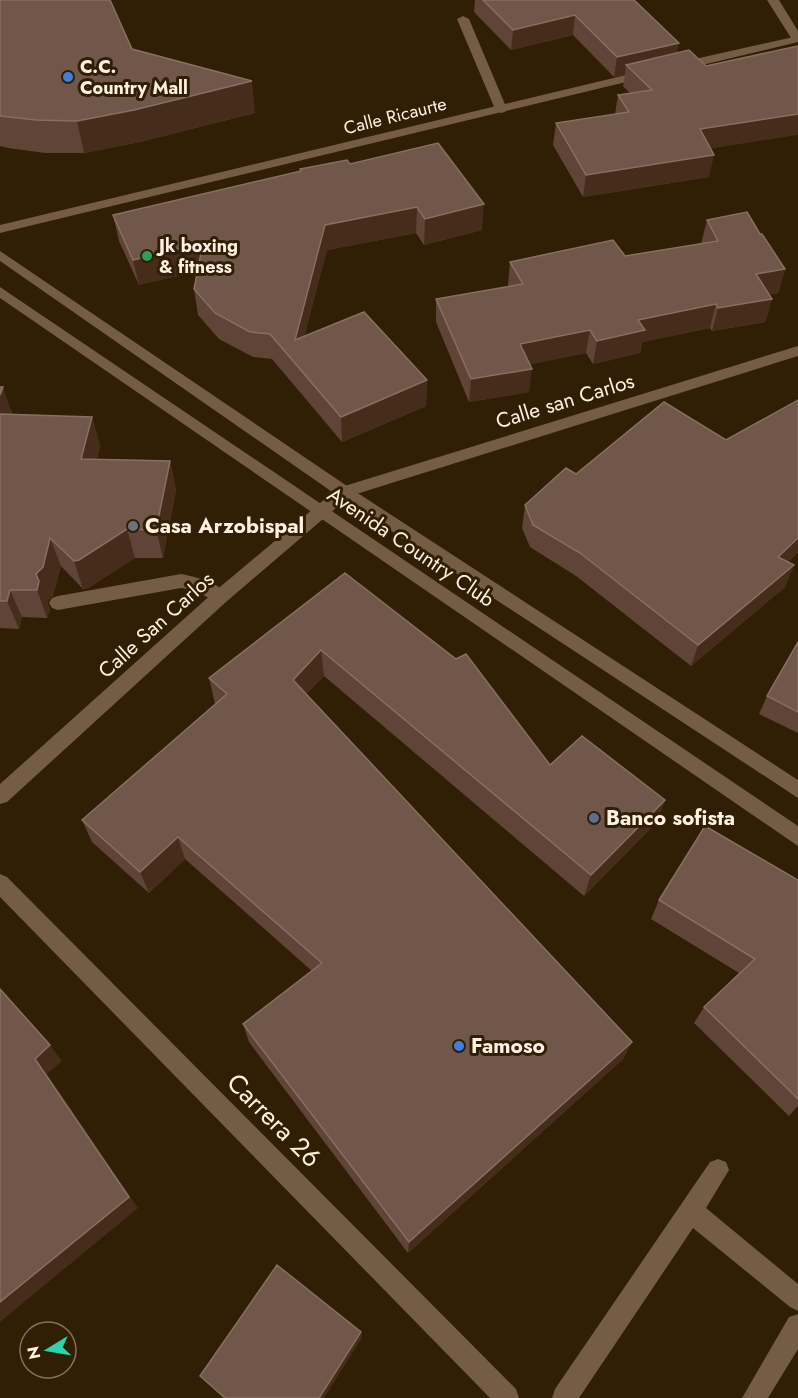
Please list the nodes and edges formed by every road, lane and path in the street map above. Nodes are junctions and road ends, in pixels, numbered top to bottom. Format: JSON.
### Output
{"nodes":[{"id":1,"x":773,"y":0,"type":"edge"},
{"id":2,"x":463,"y":19,"type":"dead end"},
{"id":3,"x":798,"y":39,"type":"edge"},
{"id":4,"x":501,"y":109,"type":"junction"},
{"id":5,"x":0,"y":229,"type":"edge"},
{"id":6,"x":0,"y":255,"type":"edge"},
{"id":7,"x":0,"y":291,"type":"edge"},
{"id":8,"x":798,"y":351,"type":"edge"},
{"id":9,"x":344,"y":492,"type":"junction"},
{"id":10,"x":320,"y":512,"type":"junction"},
{"id":11,"x":220,"y":597,"type":"junction"},
{"id":12,"x":58,"y":603,"type":"dead end"},
{"id":13,"x":798,"y":790,"type":"edge"},
{"id":14,"x":0,"y":796,"type":"edge"},
{"id":15,"x":798,"y":837,"type":"edge"},
{"id":16,"x":0,"y":883,"type":"edge"},
{"id":17,"x":718,"y":1170,"type":"dead end"},
{"id":18,"x":691,"y":1211,"type":"junction"},
{"id":19,"x":798,"y":1299,"type":"edge"},
{"id":20,"x":798,"y":1326,"type":"edge"},
{"id":21,"x":507,"y":1398,"type":"edge"},
{"id":22,"x":564,"y":1398,"type":"edge"},
{"id":23,"x":754,"y":1398,"type":"edge"}],
"edges":[{"from":1,"to":3,"type":"street"},
{"from":2,"to":4,"type":"street"},
{"from":3,"to":4,"type":"street","name":"Calle Ricaurte"},
{"from":4,"to":5,"type":"street","name":"Calle Ricaurte"},
{"from":6,"to":9,"type":"street","name":"Avenida Country Club"},
{"from":7,"to":10,"type":"street","name":"Avenida Country Club"},
{"from":8,"to":9,"type":"street","name":"Calle san Carlos"},
{"from":9,"to":10,"type":"street","name":"Calle San Carlos"},
{"from":9,"to":13,"type":"street","name":"Avenida Country Club"},
{"from":10,"to":11,"type":"street","name":"Calle San Carlos"},
{"from":10,"to":15,"type":"street","name":"Avenida Country Club"},
{"from":11,"to":12,"type":"street"},
{"from":11,"to":14,"type":"street","name":"Calle San Carlos"},
{"from":16,"to":21,"type":"street","name":"Carrera 26"},
{"from":17,"to":18,"type":"street"},
{"from":18,"to":19,"type":"street"},
{"from":18,"to":22,"type":"street"},
{"from":20,"to":23,"type":"street"}]}
